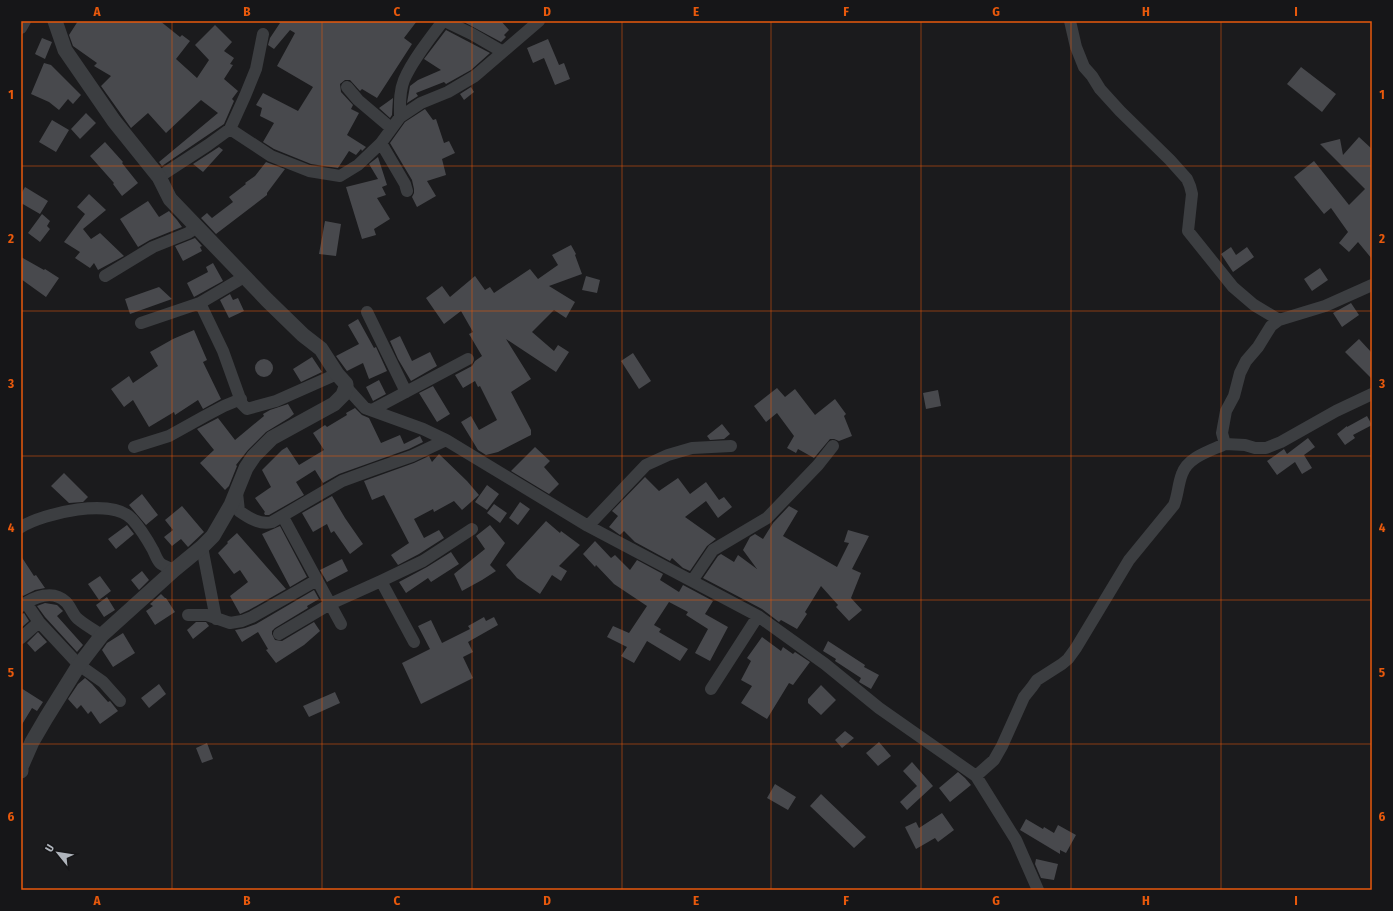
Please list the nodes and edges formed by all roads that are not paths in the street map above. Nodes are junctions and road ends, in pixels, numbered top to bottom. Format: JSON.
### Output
{"nodes":[{"id":1,"x":25,"y":21,"type":"edge"},
{"id":2,"x":55,"y":21,"type":"edge"},
{"id":3,"x":444,"y":21,"type":"edge"},
{"id":4,"x":539,"y":21,"type":"edge"},
{"id":5,"x":1070,"y":21,"type":"edge"},
{"id":6,"x":21,"y":28,"type":"edge"},
{"id":7,"x":263,"y":34,"type":"dead end"},
{"id":8,"x":503,"y":52,"type":"junction"},
{"id":9,"x":347,"y":87,"type":"dead end"},
{"id":10,"x":400,"y":117,"type":"junction"},
{"id":11,"x":391,"y":128,"type":"junction"},
{"id":12,"x":230,"y":129,"type":"junction"},
{"id":13,"x":381,"y":143,"type":"junction"},
{"id":14,"x":158,"y":177,"type":"junction"},
{"id":15,"x":407,"y":191,"type":"dead end"},
{"id":16,"x":198,"y":227,"type":"junction"},
{"id":17,"x":105,"y":276,"type":"dead end"},
{"id":18,"x":244,"y":277,"type":"junction"},
{"id":19,"x":1372,"y":285,"type":"edge"},
{"id":20,"x":200,"y":303,"type":"junction"},
{"id":21,"x":367,"y":312,"type":"dead end"},
{"id":22,"x":1279,"y":320,"type":"junction"},
{"id":23,"x":140,"y":323,"type":"dead end"},
{"id":24,"x":468,"y":359,"type":"dead end"},
{"id":25,"x":337,"y":374,"type":"junction"},
{"id":26,"x":346,"y":387,"type":"junction"},
{"id":27,"x":406,"y":392,"type":"junction"},
{"id":28,"x":1372,"y":394,"type":"edge"},
{"id":29,"x":241,"y":400,"type":"junction"},
{"id":30,"x":372,"y":410,"type":"junction"},
{"id":31,"x":446,"y":440,"type":"junction"},
{"id":32,"x":1225,"y":444,"type":"junction"},
{"id":33,"x":731,"y":446,"type":"dead end"},
{"id":34,"x":833,"y":446,"type":"dead end"},
{"id":35,"x":134,"y":447,"type":"dead end"},
{"id":36,"x":237,"y":493,"type":"junction"},
{"id":37,"x":283,"y":517,"type":"junction"},
{"id":38,"x":588,"y":526,"type":"junction"},
{"id":39,"x":21,"y":527,"type":"edge"},
{"id":40,"x":472,"y":529,"type":"dead end"},
{"id":41,"x":202,"y":547,"type":"junction"},
{"id":42,"x":174,"y":570,"type":"junction"},
{"id":43,"x":317,"y":580,"type":"junction"},
{"id":44,"x":381,"y":581,"type":"junction"},
{"id":45,"x":692,"y":582,"type":"junction"},
{"id":46,"x":330,"y":604,"type":"junction"},
{"id":47,"x":24,"y":605,"type":"edge"},
{"id":48,"x":188,"y":615,"type":"dead end"},
{"id":49,"x":758,"y":616,"type":"junction"},
{"id":50,"x":216,"y":619,"type":"junction"},
{"id":51,"x":39,"y":622,"type":"junction"},
{"id":52,"x":341,"y":624,"type":"dead end"},
{"id":53,"x":279,"y":634,"type":"dead end"},
{"id":54,"x":102,"y":635,"type":"junction"},
{"id":55,"x":21,"y":638,"type":"edge"},
{"id":56,"x":414,"y":642,"type":"dead end"},
{"id":57,"x":79,"y":665,"type":"junction"},
{"id":58,"x":711,"y":689,"type":"dead end"},
{"id":59,"x":120,"y":702,"type":"dead end"},
{"id":60,"x":21,"y":767,"type":"edge"},
{"id":61,"x":21,"y":771,"type":"edge"},
{"id":62,"x":976,"y":776,"type":"junction"},
{"id":63,"x":1038,"y":890,"type":"edge"}],
"edges":[{"from":1,"to":6,"type":"street"},
{"from":2,"to":14,"type":"street"},
{"from":3,"to":8,"type":"street"},
{"from":3,"to":10,"type":"street"},
{"from":4,"to":8,"type":"street"},
{"from":5,"to":22,"type":"street"},
{"from":7,"to":12,"type":"street"},
{"from":8,"to":10,"type":"street"},
{"from":9,"to":11,"type":"street"},
{"from":10,"to":11,"type":"street"},
{"from":11,"to":13,"type":"street"},
{"from":12,"to":13,"type":"street"},
{"from":12,"to":14,"type":"street"},
{"from":13,"to":15,"type":"street"},
{"from":14,"to":16,"type":"street"},
{"from":16,"to":17,"type":"street"},
{"from":16,"to":18,"type":"street"},
{"from":18,"to":20,"type":"street"},
{"from":18,"to":25,"type":"street"},
{"from":19,"to":22,"type":"street"},
{"from":20,"to":23,"type":"street"},
{"from":20,"to":29,"type":"street"},
{"from":21,"to":27,"type":"street"},
{"from":22,"to":32,"type":"street"},
{"from":24,"to":27,"type":"street"},
{"from":25,"to":26,"type":"street"},
{"from":25,"to":29,"type":"street"},
{"from":26,"to":30,"type":"street"},
{"from":26,"to":36,"type":"street"},
{"from":27,"to":30,"type":"street"},
{"from":28,"to":32,"type":"street"},
{"from":29,"to":35,"type":"street"},
{"from":30,"to":31,"type":"street"},
{"from":31,"to":37,"type":"street"},
{"from":31,"to":38,"type":"street"},
{"from":32,"to":62,"type":"street"},
{"from":33,"to":38,"type":"street"},
{"from":34,"to":45,"type":"street"},
{"from":36,"to":37,"type":"street"},
{"from":36,"to":41,"type":"street"},
{"from":37,"to":43,"type":"street"},
{"from":38,"to":45,"type":"street"},
{"from":39,"to":42,"type":"street"},
{"from":40,"to":44,"type":"street"},
{"from":41,"to":42,"type":"street"},
{"from":41,"to":50,"type":"street"},
{"from":42,"to":54,"type":"street"},
{"from":43,"to":46,"type":"street"},
{"from":43,"to":50,"type":"street"},
{"from":44,"to":46,"type":"street"},
{"from":44,"to":56,"type":"street"},
{"from":45,"to":49,"type":"street"},
{"from":46,"to":52,"type":"street"},
{"from":46,"to":53,"type":"street"},
{"from":47,"to":51,"type":"street"},
{"from":47,"to":54,"type":"street"},
{"from":48,"to":50,"type":"street"},
{"from":49,"to":58,"type":"street"},
{"from":49,"to":62,"type":"street"},
{"from":51,"to":55,"type":"street"},
{"from":51,"to":57,"type":"street"},
{"from":54,"to":57,"type":"street"},
{"from":57,"to":59,"type":"street"},
{"from":57,"to":60,"type":"street"},
{"from":60,"to":61,"type":"street"},
{"from":62,"to":63,"type":"street"}]}
